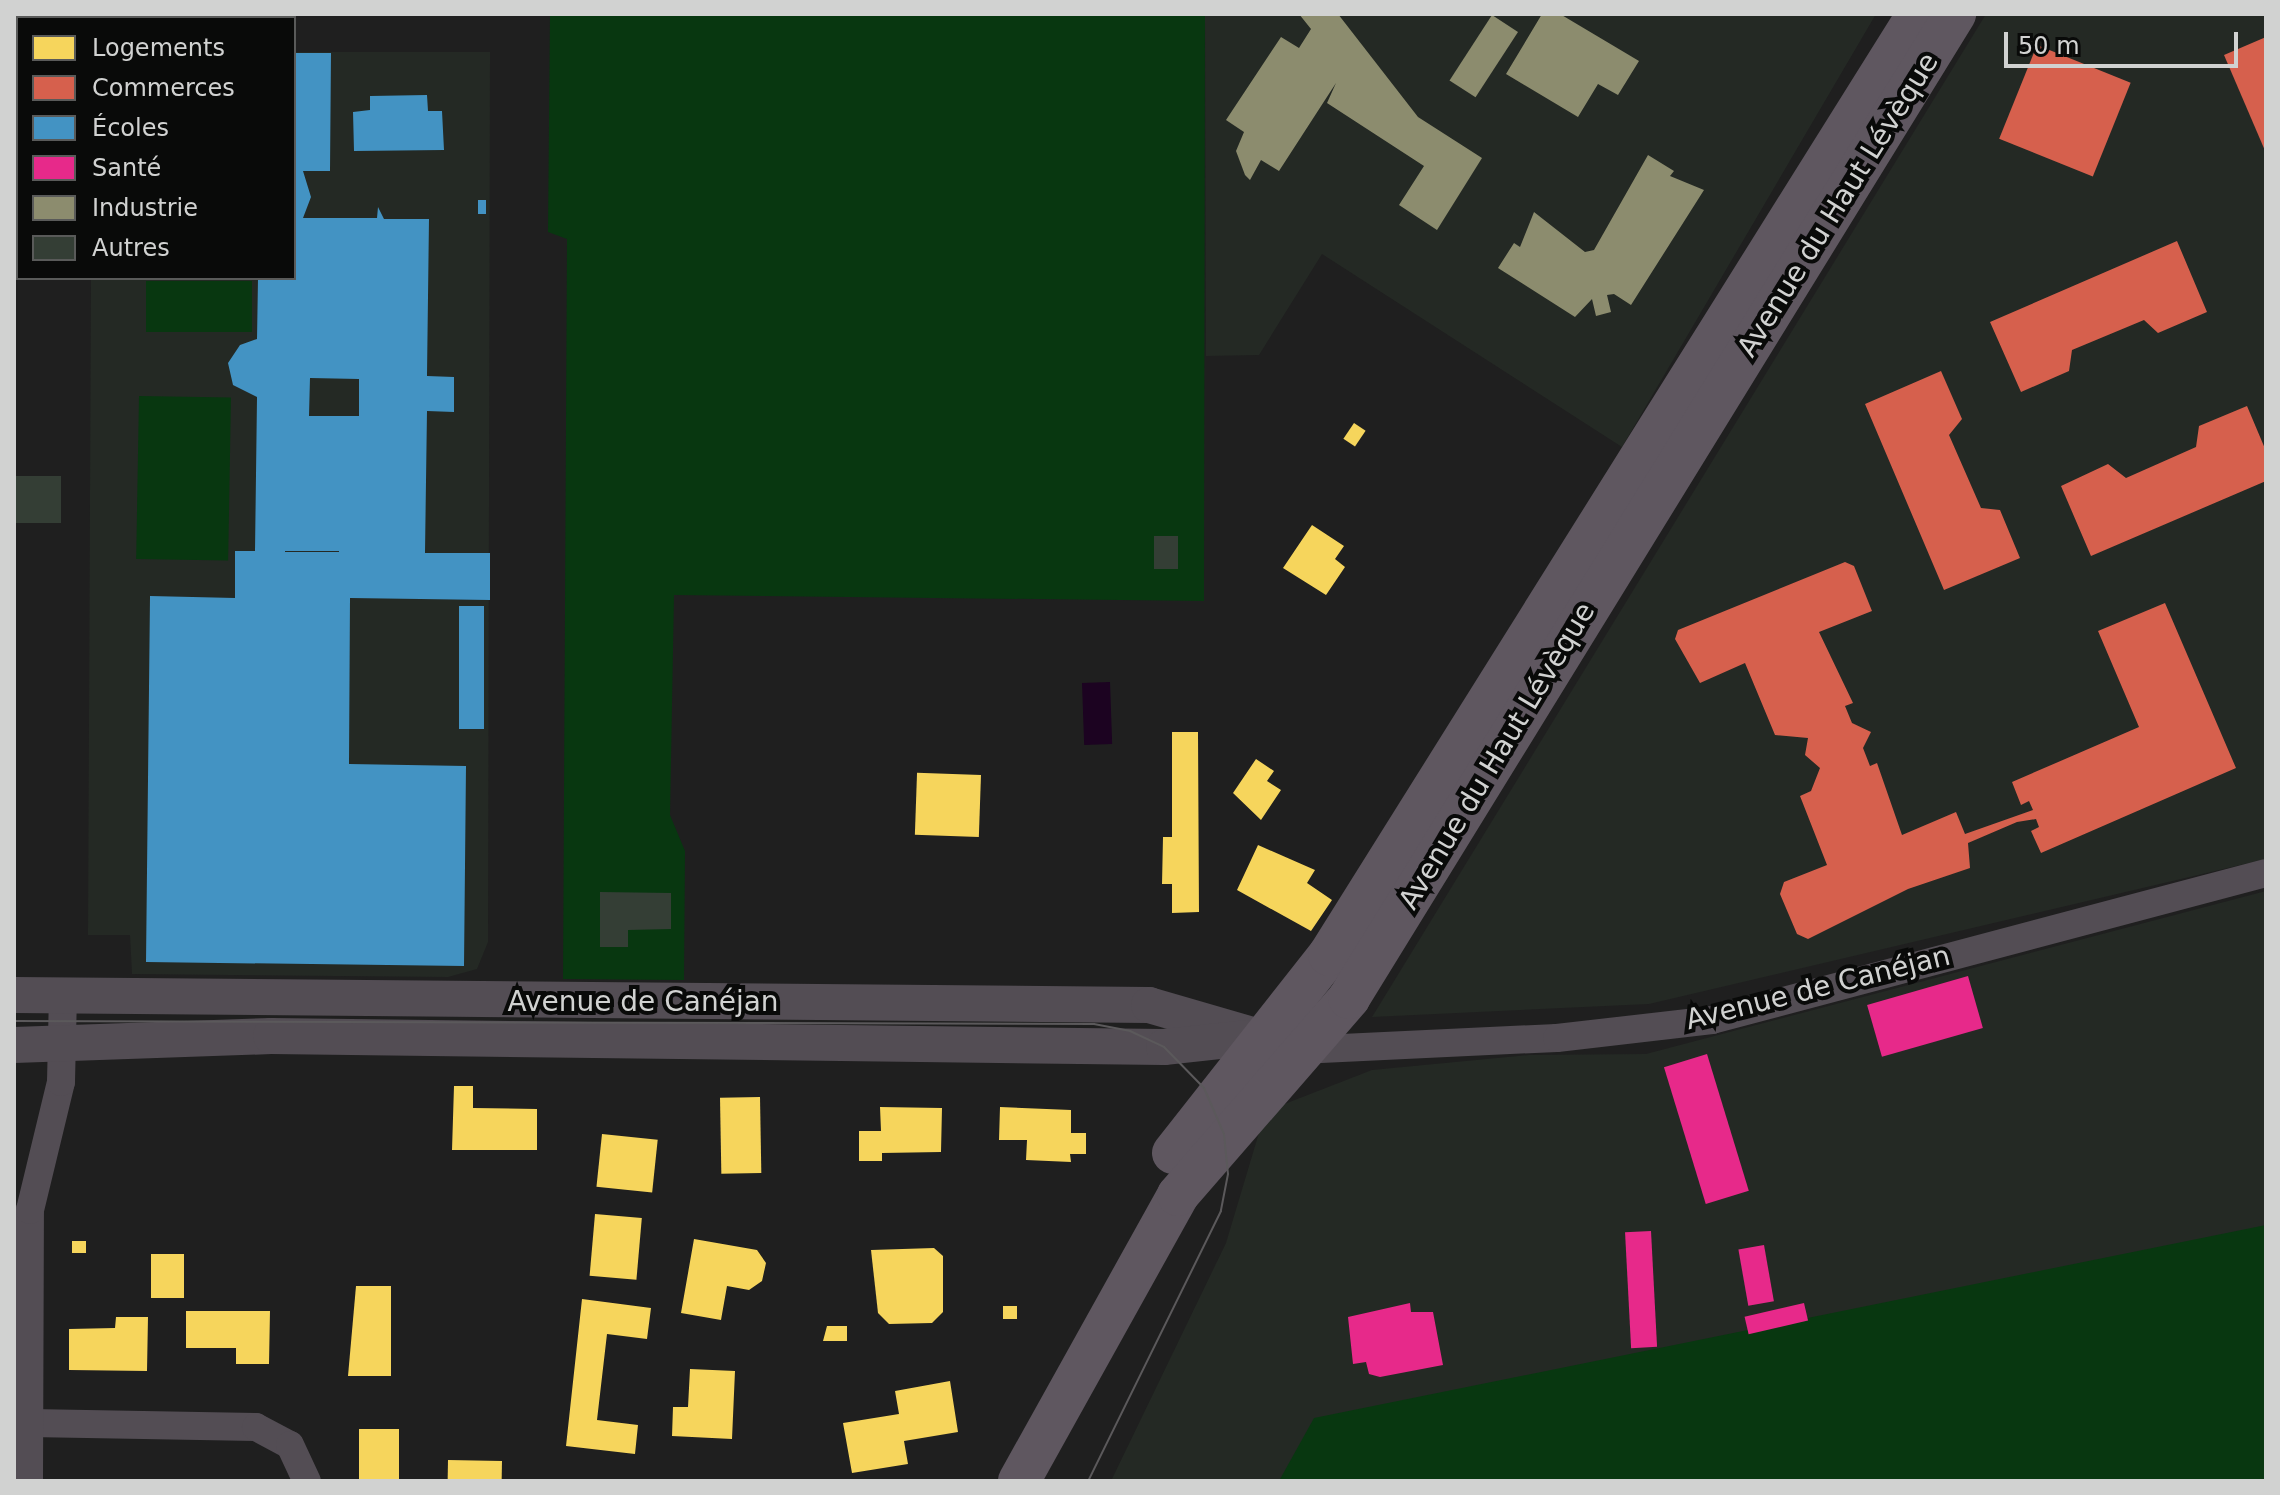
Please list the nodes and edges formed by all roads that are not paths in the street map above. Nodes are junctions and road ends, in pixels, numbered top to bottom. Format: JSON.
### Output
{"nodes":[{"id":1,"x":1918,"y":14,"type":"edge"},
{"id":2,"x":1955,"y":14,"type":"edge"},
{"id":3,"x":2266,"y":873,"type":"edge"},
{"id":4,"x":14,"y":995,"type":"edge"},
{"id":5,"x":63,"y":995,"type":"junction"},
{"id":6,"x":1284,"y":1043,"type":"junction"},
{"id":7,"x":62,"y":1044,"type":"junction"},
{"id":8,"x":14,"y":1045,"type":"edge"},
{"id":9,"x":30,"y":1423,"type":"junction"},
{"id":10,"x":29,"y":1481,"type":"edge"},
{"id":11,"x":307,"y":1481,"type":"edge"},
{"id":12,"x":987,"y":1481,"type":"edge"},
{"id":13,"x":1019,"y":1481,"type":"edge"}],
"edges":[{"from":1,"to":6,"type":"main road","name":"Avenue du Haut Lévèque"},
{"from":2,"to":6,"type":"main road","name":"Avenue du Haut Lévèque"},
{"from":3,"to":6,"type":"street","name":"Avenue de Canéjan"},
{"from":4,"to":5,"type":"street","name":"Avenue de Canéjan"},
{"from":5,"to":6,"type":"street","name":"Avenue de Canéjan"},
{"from":5,"to":7,"type":"street"},
{"from":6,"to":7,"type":"street","name":"Avenue de Canéjan"},
{"from":6,"to":12,"type":"main road","name":"Avenue du Haut Lévèque"},
{"from":6,"to":13,"type":"main road","name":"Avenue du Haut Lévèque"},
{"from":7,"to":8,"type":"street","name":"Avenue de Canéjan"},
{"from":7,"to":9,"type":"street"},
{"from":9,"to":10,"type":"street"},
{"from":9,"to":11,"type":"street"}]}
